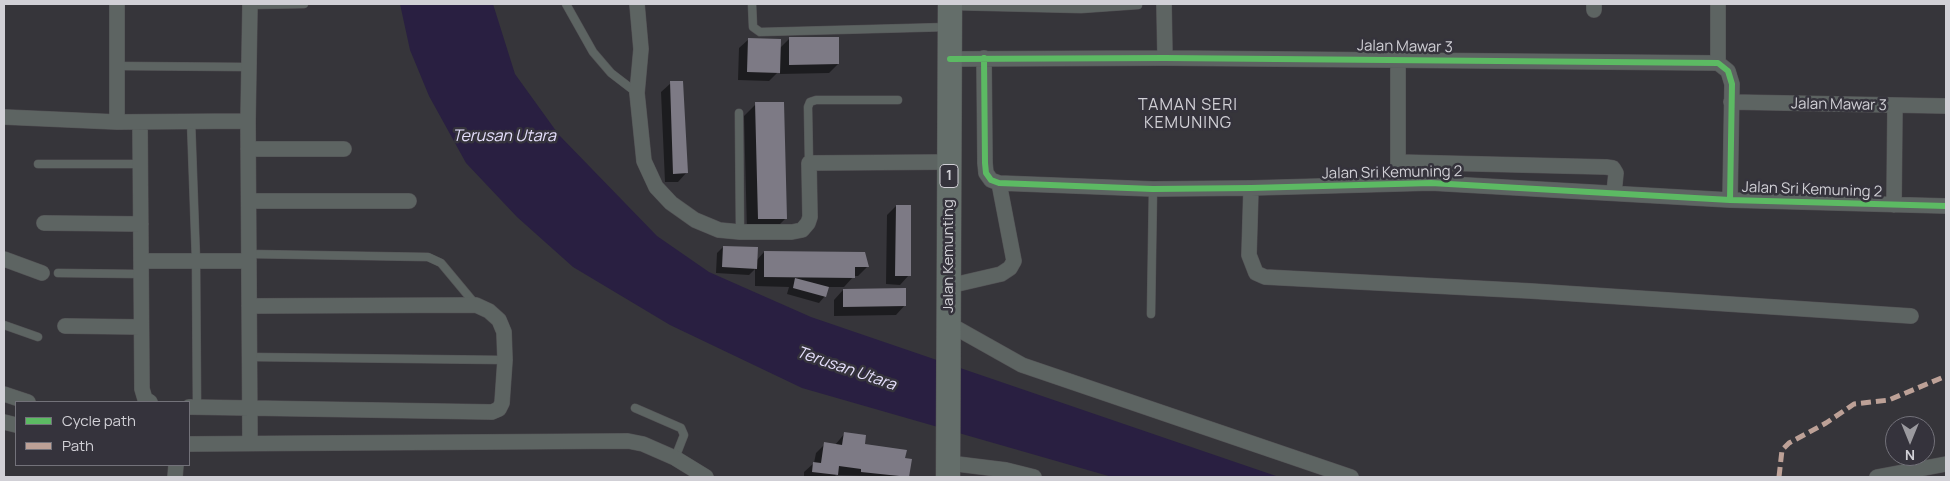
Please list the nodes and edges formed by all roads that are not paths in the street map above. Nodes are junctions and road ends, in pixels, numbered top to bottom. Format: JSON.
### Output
{"nodes":[{"id":1,"x":117,"y":4,"type":"edge"},
{"id":2,"x":250,"y":4,"type":"edge"},
{"id":3,"x":304,"y":4,"type":"edge"},
{"id":4,"x":566,"y":4,"type":"edge"},
{"id":5,"x":637,"y":4,"type":"edge"},
{"id":6,"x":752,"y":4,"type":"edge"},
{"id":7,"x":1164,"y":4,"type":"edge"},
{"id":8,"x":1718,"y":4,"type":"edge"},
{"id":9,"x":1138,"y":5,"type":"edge"},
{"id":10,"x":950,"y":12,"type":"edge"},
{"id":11,"x":984,"y":58,"type":"junction"},
{"id":12,"x":1164,"y":58,"type":"junction"},
{"id":13,"x":950,"y":59,"type":"junction"},
{"id":14,"x":1398,"y":59,"type":"junction"},
{"id":15,"x":1718,"y":63,"type":"junction"},
{"id":16,"x":117,"y":66,"type":"junction"},
{"id":17,"x":249,"y":67,"type":"junction"},
{"id":18,"x":637,"y":92,"type":"junction"},
{"id":19,"x":898,"y":100,"type":"dead end"},
{"id":20,"x":1731,"y":102,"type":"junction"},
{"id":21,"x":1895,"y":106,"type":"junction"},
{"id":22,"x":1946,"y":106,"type":"edge"},
{"id":23,"x":738,"y":113,"type":"dead end"},
{"id":24,"x":4,"y":117,"type":"edge"},
{"id":25,"x":248,"y":121,"type":"junction"},
{"id":26,"x":117,"y":122,"type":"junction"},
{"id":27,"x":140,"y":122,"type":"junction"},
{"id":28,"x":191,"y":122,"type":"junction"},
{"id":29,"x":248,"y":149,"type":"junction"},
{"id":30,"x":344,"y":149,"type":"dead end"},
{"id":31,"x":949,"y":162,"type":"junction"},
{"id":32,"x":1398,"y":162,"type":"junction"},
{"id":33,"x":809,"y":163,"type":"junction"},
{"id":34,"x":38,"y":164,"type":"dead end"},
{"id":35,"x":140,"y":164,"type":"junction"},
{"id":36,"x":999,"y":183,"type":"junction"},
{"id":37,"x":1398,"y":183,"type":"junction"},
{"id":38,"x":1251,"y":188,"type":"junction"},
{"id":39,"x":1153,"y":189,"type":"junction"},
{"id":40,"x":1614,"y":193,"type":"junction"},
{"id":41,"x":1730,"y":200,"type":"junction"},
{"id":42,"x":249,"y":201,"type":"junction"},
{"id":43,"x":409,"y":201,"type":"dead end"},
{"id":44,"x":1894,"y":205,"type":"junction"},
{"id":45,"x":1946,"y":206,"type":"edge"},
{"id":46,"x":44,"y":223,"type":"dead end"},
{"id":47,"x":140,"y":224,"type":"junction"},
{"id":48,"x":740,"y":232,"type":"junction"},
{"id":49,"x":249,"y":258,"type":"junction"},
{"id":50,"x":4,"y":259,"type":"edge"},
{"id":51,"x":196,"y":260,"type":"junction"},
{"id":52,"x":141,"y":268,"type":"junction"},
{"id":53,"x":50,"y":273,"type":"joint"},
{"id":54,"x":949,"y":286,"type":"junction"},
{"id":55,"x":476,"y":305,"type":"junction"},
{"id":56,"x":249,"y":306,"type":"junction"},
{"id":57,"x":1151,"y":314,"type":"dead end"},
{"id":58,"x":1911,"y":316,"type":"dead end"},
{"id":59,"x":948,"y":324,"type":"junction"},
{"id":60,"x":4,"y":325,"type":"edge"},
{"id":61,"x":64,"y":326,"type":"dead end"},
{"id":62,"x":141,"y":327,"type":"junction"},
{"id":63,"x":38,"y":337,"type":"dead end"},
{"id":64,"x":250,"y":357,"type":"junction"},
{"id":65,"x":505,"y":360,"type":"junction"},
{"id":66,"x":4,"y":394,"type":"edge"},
{"id":67,"x":25,"y":401,"type":"edge"},
{"id":68,"x":148,"y":401,"type":"edge"},
{"id":69,"x":193,"y":407,"type":"edge"},
{"id":70,"x":251,"y":408,"type":"junction"},
{"id":71,"x":635,"y":408,"type":"dead end"},
{"id":72,"x":250,"y":442,"type":"junction"},
{"id":73,"x":190,"y":444,"type":"edge"},
{"id":74,"x":676,"y":459,"type":"junction"},
{"id":75,"x":948,"y":462,"type":"edge"},
{"id":76,"x":1946,"y":464,"type":"edge"},
{"id":77,"x":678,"y":477,"type":"edge"},
{"id":78,"x":706,"y":477,"type":"edge"},
{"id":79,"x":1034,"y":477,"type":"edge"},
{"id":80,"x":1351,"y":477,"type":"edge"},
{"id":81,"x":1876,"y":477,"type":"edge"}],
"edges":[{"from":1,"to":16,"type":"street"},
{"from":2,"to":3,"type":"lane"},
{"from":2,"to":17,"type":"street"},
{"from":4,"to":18,"type":"lane"},
{"from":5,"to":18,"type":"street"},
{"from":6,"to":10,"type":"lane"},
{"from":7,"to":12,"type":"street"},
{"from":8,"to":15,"type":"street"},
{"from":9,"to":10,"type":"lane"},
{"from":10,"to":13,"type":"main road","name":"Jalan Kemunting","number":"1"},
{"from":11,"to":12,"type":"street","name":"Jalan Mawar 3"},
{"from":11,"to":13,"type":"street","name":"Jalan Mawar 3"},
{"from":11,"to":36,"type":"street"},
{"from":12,"to":14,"type":"street","name":"Jalan Mawar 3"},
{"from":13,"to":31,"type":"main road","name":"Jalan Kemunting","number":"1"},
{"from":14,"to":15,"type":"street","name":"Jalan Mawar 3"},
{"from":14,"to":32,"type":"street"},
{"from":15,"to":20,"type":"street"},
{"from":16,"to":17,"type":"lane"},
{"from":16,"to":26,"type":"street"},
{"from":17,"to":25,"type":"street"},
{"from":18,"to":48,"type":"street"},
{"from":19,"to":33,"type":"lane"},
{"from":20,"to":21,"type":"street","name":"Jalan Mawar 3"},
{"from":20,"to":41,"type":"street"},
{"from":21,"to":22,"type":"street","name":"Jalan Mawar 3"},
{"from":21,"to":44,"type":"street"},
{"from":23,"to":48,"type":"lane"},
{"from":24,"to":26,"type":"street"},
{"from":25,"to":28,"type":"street"},
{"from":25,"to":29,"type":"street"},
{"from":26,"to":27,"type":"street"},
{"from":27,"to":28,"type":"street"},
{"from":27,"to":35,"type":"street"},
{"from":28,"to":51,"type":"lane"},
{"from":29,"to":30,"type":"street"},
{"from":29,"to":42,"type":"street"},
{"from":31,"to":33,"type":"street"},
{"from":31,"to":54,"type":"main road","name":"Jalan Kemunting","number":"1"},
{"from":32,"to":37,"type":"street"},
{"from":32,"to":40,"type":"street"},
{"from":33,"to":48,"type":"street"},
{"from":34,"to":35,"type":"lane"},
{"from":35,"to":47,"type":"street"},
{"from":36,"to":39,"type":"street","name":"Jalan Sri Kemuning 2"},
{"from":36,"to":54,"type":"street"},
{"from":37,"to":38,"type":"street","name":"Jalan Sri Kemuning 2"},
{"from":37,"to":40,"type":"street","name":"Jalan Sri Kemuning 2"},
{"from":38,"to":39,"type":"street","name":"Jalan Sri Kemuning 2"},
{"from":38,"to":58,"type":"street"},
{"from":39,"to":57,"type":"lane"},
{"from":40,"to":41,"type":"street","name":"Jalan Sri Kemuning 2"},
{"from":41,"to":44,"type":"street","name":"Jalan Sri Kemuning 2"},
{"from":42,"to":43,"type":"street"},
{"from":42,"to":49,"type":"street"},
{"from":44,"to":45,"type":"street","name":"Jalan Sri Kemuning 2"},
{"from":46,"to":47,"type":"street"},
{"from":47,"to":52,"type":"street"},
{"from":49,"to":51,"type":"street"},
{"from":49,"to":55,"type":"lane"},
{"from":49,"to":56,"type":"street"},
{"from":50,"to":53,"type":"street"},
{"from":51,"to":52,"type":"street"},
{"from":51,"to":69,"type":"lane"},
{"from":52,"to":53,"type":"lane"},
{"from":52,"to":62,"type":"street"},
{"from":54,"to":59,"type":"main road","name":"Jalan Kemunting","number":"1"},
{"from":55,"to":56,"type":"street"},
{"from":55,"to":65,"type":"street"},
{"from":56,"to":64,"type":"street"},
{"from":59,"to":75,"type":"main road","name":"Jalan Kemunting","number":"1"},
{"from":59,"to":80,"type":"street"},
{"from":60,"to":63,"type":"lane"},
{"from":61,"to":62,"type":"street"},
{"from":62,"to":68,"type":"street"},
{"from":64,"to":65,"type":"lane"},
{"from":64,"to":70,"type":"street"},
{"from":65,"to":70,"type":"street"},
{"from":66,"to":67,"type":"street"},
{"from":69,"to":70,"type":"street"},
{"from":70,"to":72,"type":"street"},
{"from":71,"to":74,"type":"lane"},
{"from":72,"to":73,"type":"street"},
{"from":72,"to":74,"type":"street"},
{"from":74,"to":77,"type":"street"},
{"from":74,"to":78,"type":"street"},
{"from":75,"to":79,"type":"street"},
{"from":76,"to":81,"type":"street"}]}
